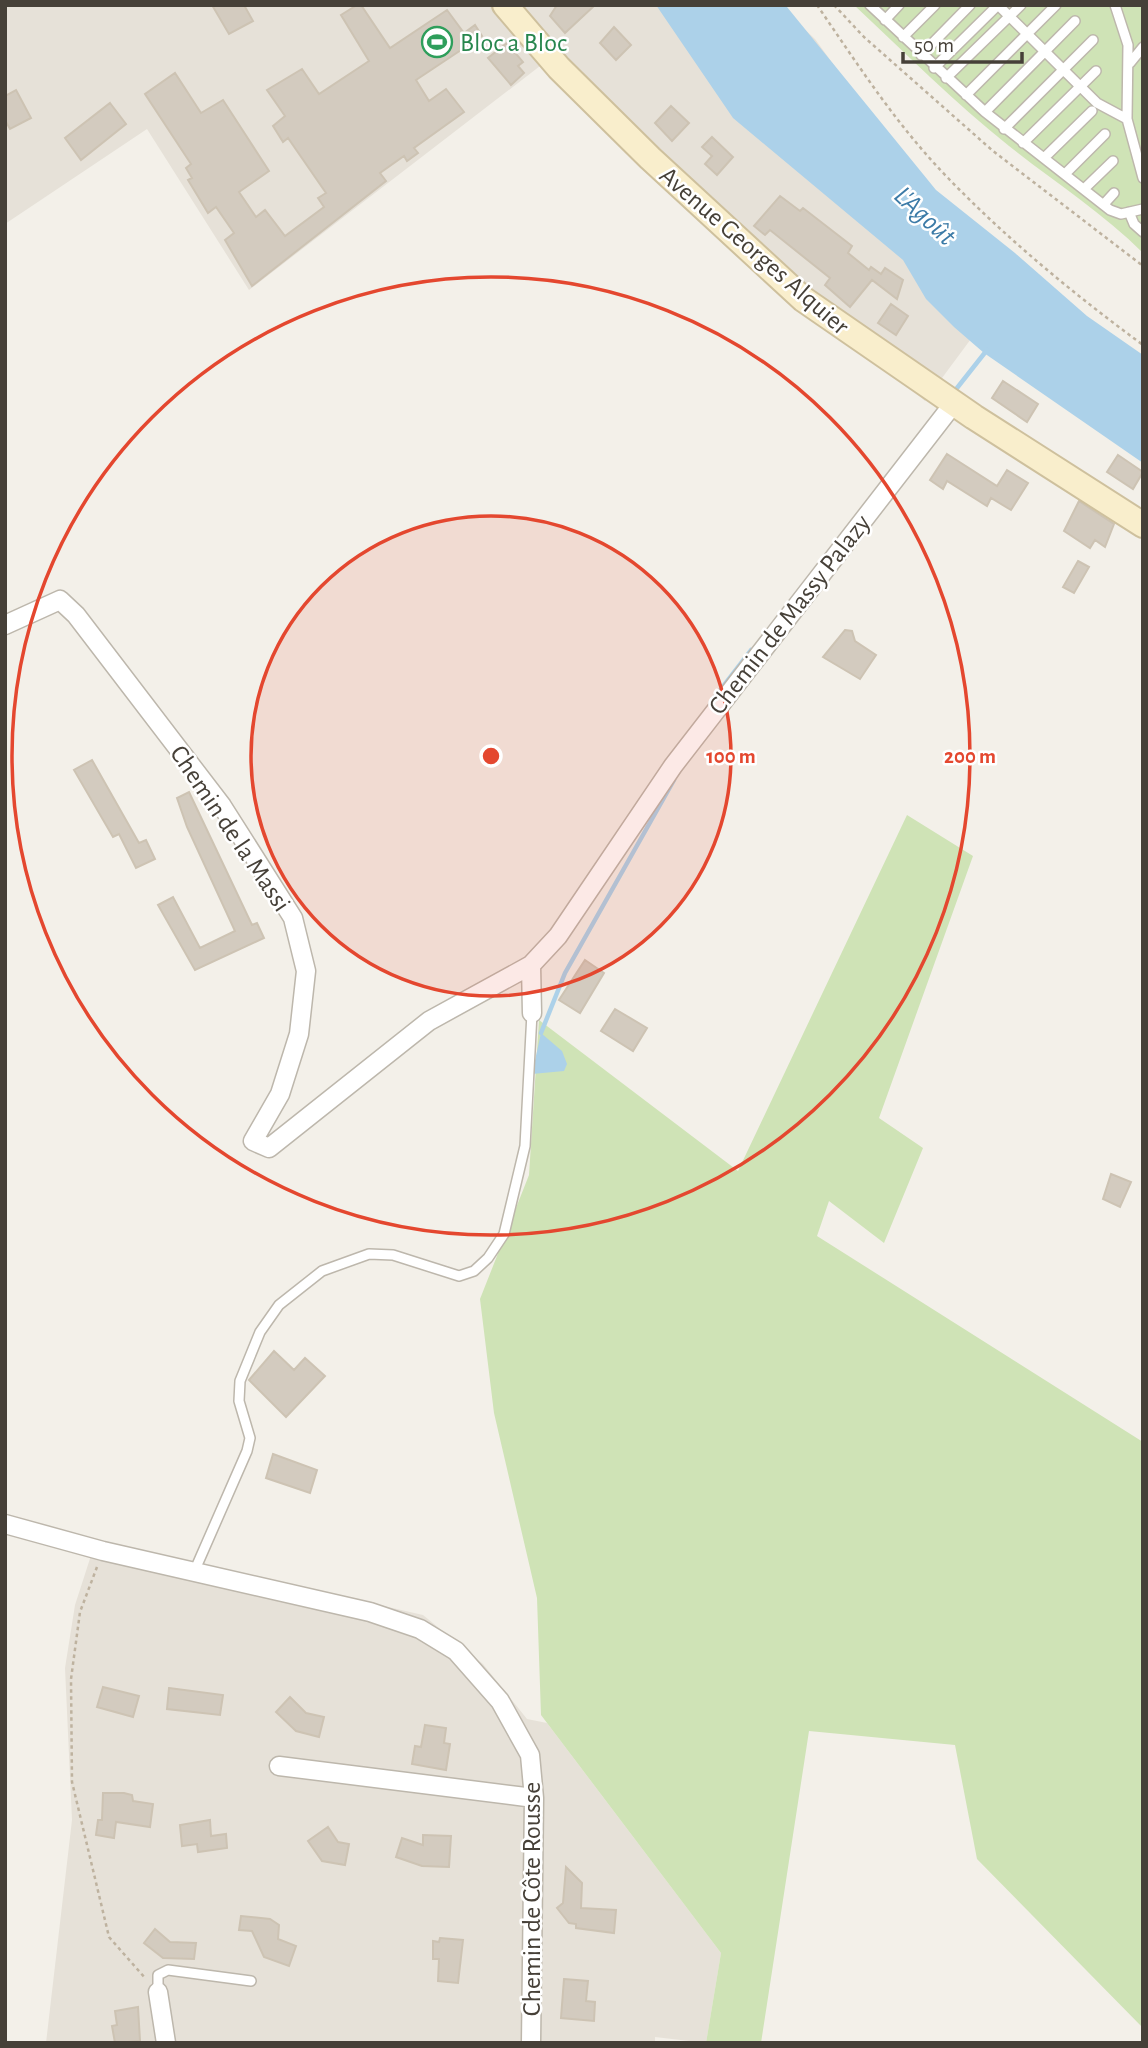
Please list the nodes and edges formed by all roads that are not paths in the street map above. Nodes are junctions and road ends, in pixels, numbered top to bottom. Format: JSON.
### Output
{"nodes":[{"id":1,"x":505,"y":5,"type":"edge"},
{"id":2,"x":870,"y":5,"type":"edge"},
{"id":3,"x":899,"y":5,"type":"edge"},
{"id":4,"x":935,"y":5,"type":"edge"},
{"id":5,"x":970,"y":5,"type":"edge"},
{"id":6,"x":1021,"y":5,"type":"edge"},
{"id":7,"x":1056,"y":5,"type":"edge"},
{"id":8,"x":1115,"y":5,"type":"edge"},
{"id":9,"x":1009,"y":17,"type":"junction"},
{"id":10,"x":885,"y":20,"type":"junction"},
{"id":11,"x":1075,"y":21,"type":"dead end"},
{"id":12,"x":1027,"y":34,"type":"junction"},
{"id":13,"x":903,"y":37,"type":"junction"},
{"id":14,"x":1093,"y":40,"type":"dead end"},
{"id":15,"x":1143,"y":47,"type":"edge"},
{"id":16,"x":1045,"y":51,"type":"junction"},
{"id":17,"x":921,"y":55,"type":"junction"},
{"id":18,"x":1130,"y":63,"type":"junction"},
{"id":19,"x":934,"y":68,"type":"junction"},
{"id":20,"x":1063,"y":69,"type":"junction"},
{"id":21,"x":1096,"y":71,"type":"dead end"},
{"id":22,"x":946,"y":78,"type":"junction"},
{"id":23,"x":1080,"y":87,"type":"junction"},
{"id":24,"x":965,"y":95,"type":"junction"},
{"id":25,"x":1092,"y":111,"type":"dead end"},
{"id":26,"x":985,"y":112,"type":"junction"},
{"id":27,"x":1127,"y":119,"type":"junction"},
{"id":28,"x":1004,"y":129,"type":"junction"},
{"id":29,"x":1105,"y":134,"type":"dead end"},
{"id":30,"x":1023,"y":143,"type":"junction"},
{"id":31,"x":1140,"y":151,"type":"edge"},
{"id":32,"x":1044,"y":158,"type":"junction"},
{"id":33,"x":1112,"y":161,"type":"dead end"},
{"id":34,"x":1065,"y":173,"type":"junction"},
{"id":35,"x":1143,"y":178,"type":"edge"},
{"id":36,"x":1084,"y":189,"type":"junction"},
{"id":37,"x":1114,"y":193,"type":"dead end"},
{"id":38,"x":1104,"y":204,"type":"junction"},
{"id":39,"x":1143,"y":209,"type":"edge"},
{"id":40,"x":1129,"y":212,"type":"junction"},
{"id":41,"x":1143,"y":232,"type":"edge"},
{"id":42,"x":954,"y":402,"type":"junction"},
{"id":43,"x":1143,"y":525,"type":"edge"},
{"id":44,"x":5,"y":625,"type":"edge"},
{"id":45,"x":531,"y":965,"type":"junction"},
{"id":46,"x":532,"y":1013,"type":"joint"},
{"id":47,"x":5,"y":1524,"type":"edge"},
{"id":48,"x":194,"y":1572,"type":"junction"},
{"id":49,"x":279,"y":1766,"type":"dead end"},
{"id":50,"x":534,"y":1798,"type":"junction"},
{"id":51,"x":251,"y":1981,"type":"dead end"},
{"id":52,"x":158,"y":1992,"type":"joint"},
{"id":53,"x":166,"y":2043,"type":"edge"},
{"id":54,"x":531,"y":2043,"type":"edge"}],
"edges":[{"from":1,"to":42,"type":"main road","name":"Avenue Georges Alquier"},
{"from":2,"to":10,"type":"lane"},
{"from":3,"to":10,"type":"lane"},
{"from":4,"to":13,"type":"lane"},
{"from":5,"to":17,"type":"lane"},
{"from":6,"to":9,"type":"lane"},
{"from":7,"to":12,"type":"lane"},
{"from":8,"to":18,"type":"lane"},
{"from":9,"to":12,"type":"lane"},
{"from":9,"to":19,"type":"lane"},
{"from":9,"to":22,"type":"lane"},
{"from":10,"to":13,"type":"lane"},
{"from":11,"to":16,"type":"lane"},
{"from":12,"to":16,"type":"lane"},
{"from":12,"to":24,"type":"lane"},
{"from":13,"to":17,"type":"lane"},
{"from":14,"to":20,"type":"lane"},
{"from":15,"to":18,"type":"lane"},
{"from":16,"to":20,"type":"lane"},
{"from":16,"to":26,"type":"lane"},
{"from":17,"to":19,"type":"lane"},
{"from":18,"to":27,"type":"lane"},
{"from":19,"to":22,"type":"lane"},
{"from":20,"to":23,"type":"lane"},
{"from":20,"to":28,"type":"lane"},
{"from":21,"to":23,"type":"lane"},
{"from":22,"to":24,"type":"lane"},
{"from":23,"to":27,"type":"lane"},
{"from":23,"to":30,"type":"lane"},
{"from":24,"to":26,"type":"lane"},
{"from":25,"to":32,"type":"lane"},
{"from":26,"to":28,"type":"lane"},
{"from":27,"to":31,"type":"lane"},
{"from":28,"to":30,"type":"lane"},
{"from":29,"to":34,"type":"lane"},
{"from":30,"to":32,"type":"lane"},
{"from":31,"to":35,"type":"lane"},
{"from":32,"to":34,"type":"lane"},
{"from":33,"to":36,"type":"lane"},
{"from":34,"to":36,"type":"lane"},
{"from":36,"to":38,"type":"lane"},
{"from":37,"to":38,"type":"lane"},
{"from":38,"to":40,"type":"lane"},
{"from":39,"to":40,"type":"lane"},
{"from":40,"to":41,"type":"lane"},
{"from":42,"to":43,"type":"main road","name":"Avenue Georges Alquier"},
{"from":42,"to":45,"type":"street","name":"Chemin de Massy Palazy"},
{"from":44,"to":45,"type":"street","name":"Chemin de la Massi"},
{"from":45,"to":46,"type":"street"},
{"from":46,"to":48,"type":"lane"},
{"from":47,"to":48,"type":"street"},
{"from":48,"to":50,"type":"street","name":"Chemin de Côte Rousse"},
{"from":49,"to":50,"type":"street"},
{"from":50,"to":54,"type":"street","name":"Chemin de Côte Rousse"},
{"from":51,"to":52,"type":"lane"},
{"from":52,"to":53,"type":"street"}]}
